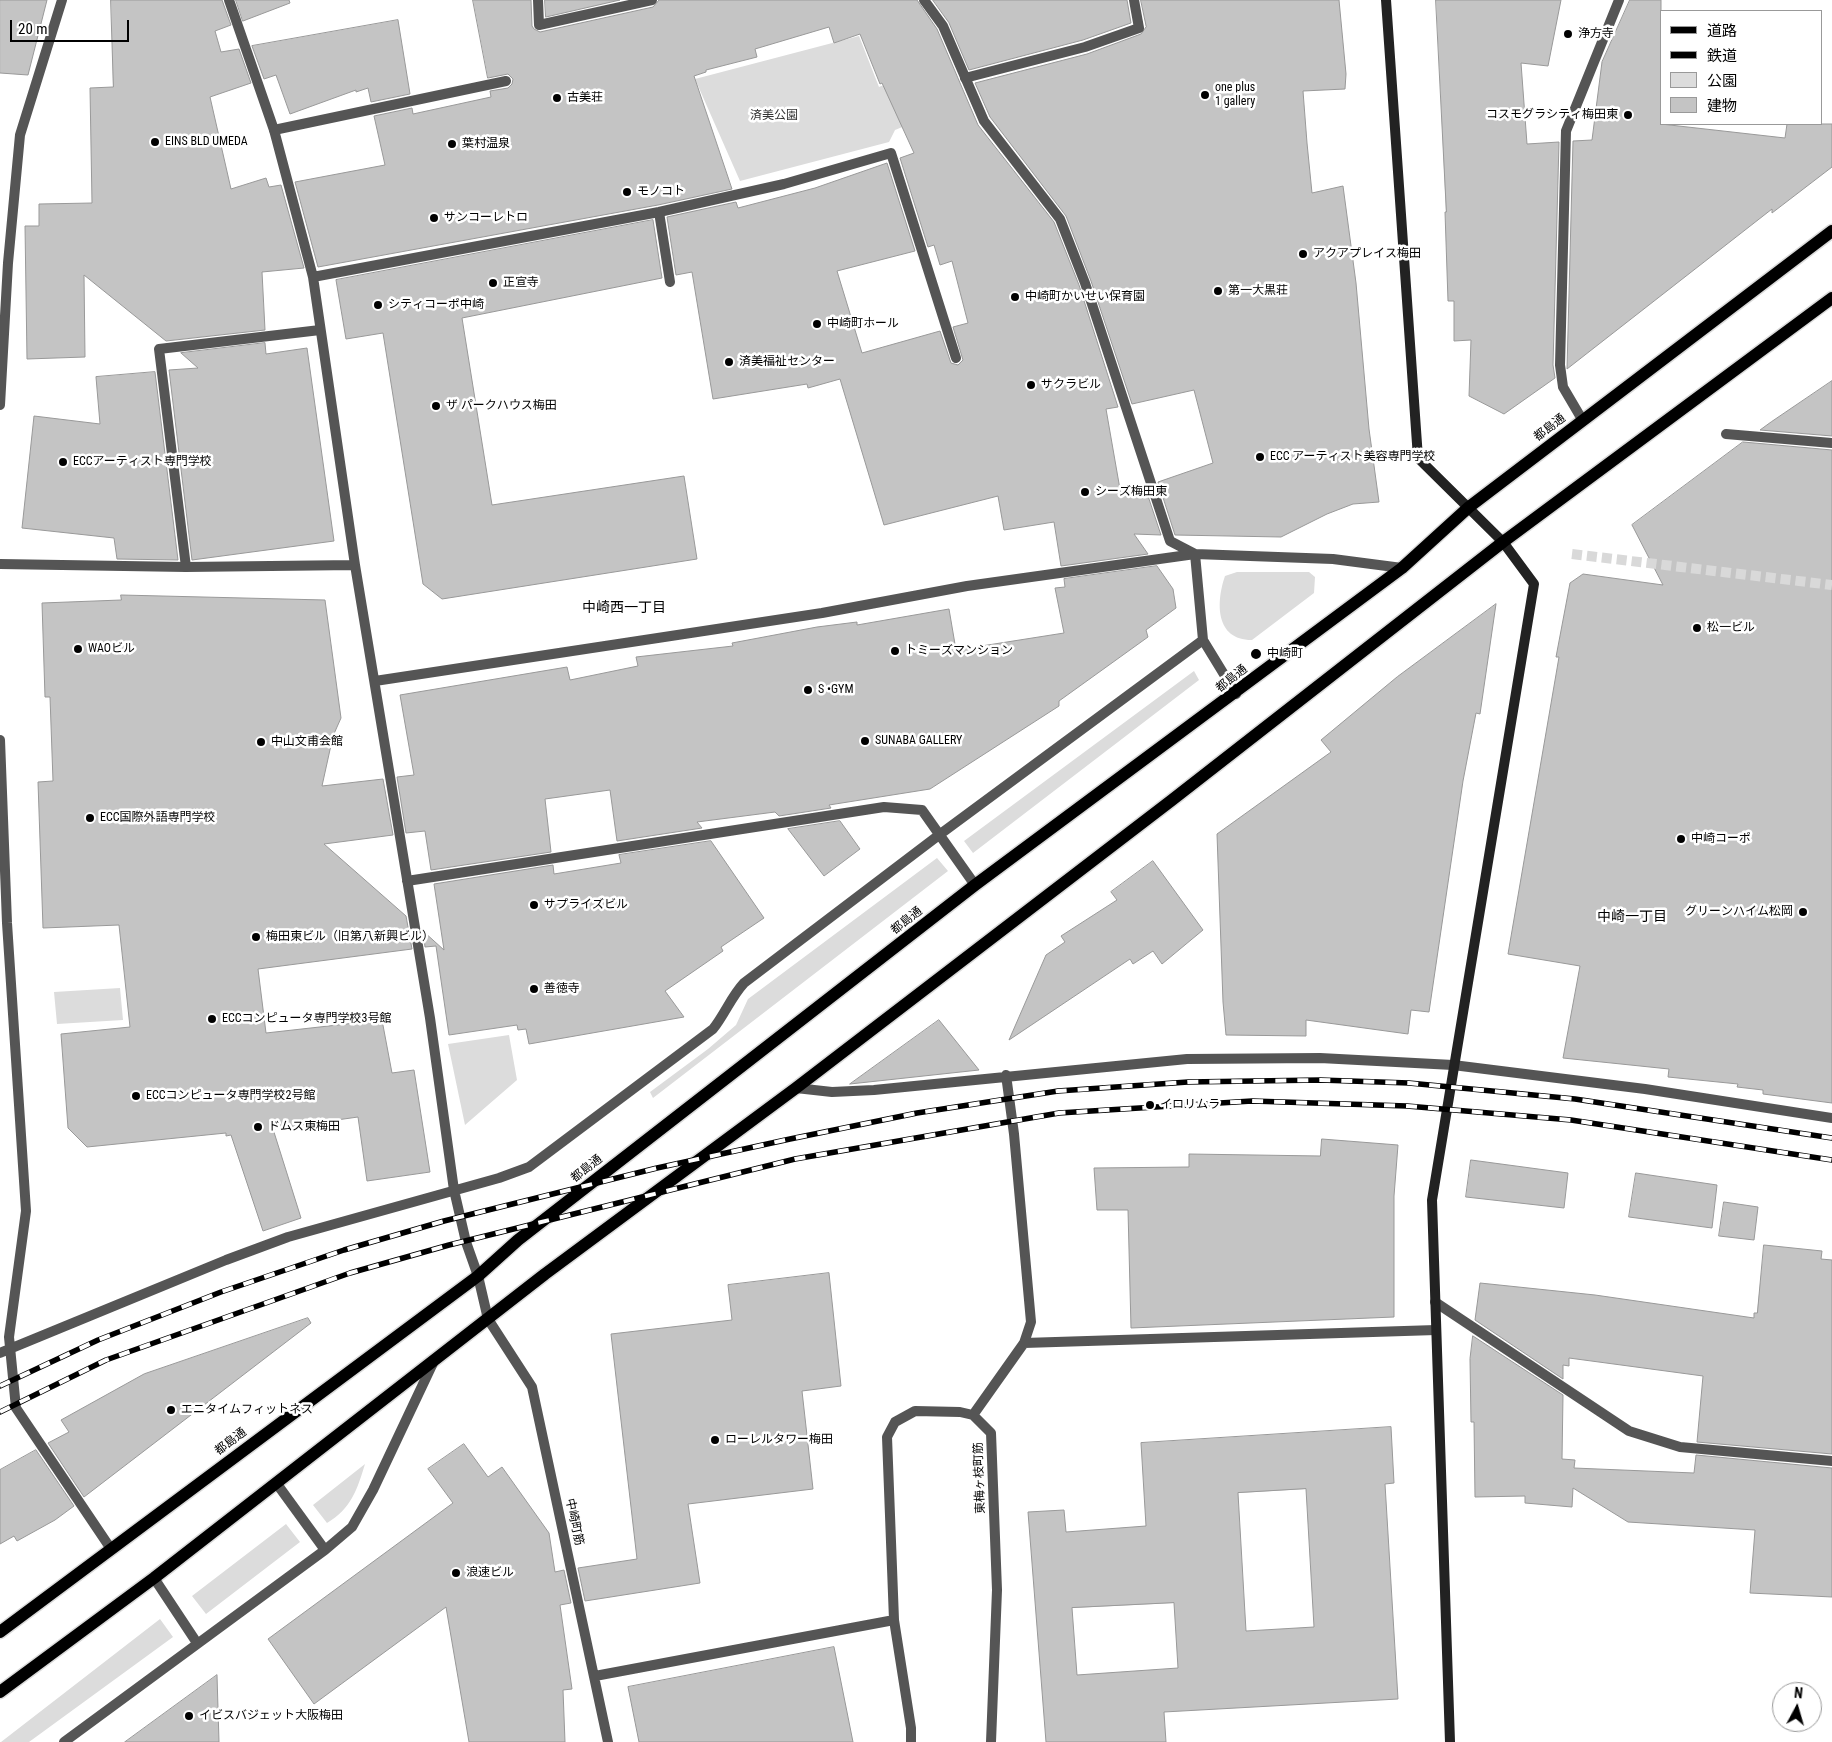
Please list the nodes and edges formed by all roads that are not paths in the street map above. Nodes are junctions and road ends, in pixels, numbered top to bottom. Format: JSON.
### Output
{"nodes":[{"id":1,"x":62,"y":0,"type":"edge"},
{"id":2,"x":229,"y":0,"type":"edge"},
{"id":3,"x":538,"y":0,"type":"edge"},
{"id":4,"x":652,"y":0,"type":"edge"},
{"id":5,"x":924,"y":0,"type":"edge"},
{"id":6,"x":1134,"y":0,"type":"edge"},
{"id":7,"x":1386,"y":0,"type":"edge"},
{"id":8,"x":1619,"y":0,"type":"edge"},
{"id":9,"x":965,"y":78,"type":"junction"},
{"id":10,"x":506,"y":81,"type":"dead end"},
{"id":11,"x":274,"y":130,"type":"junction"},
{"id":12,"x":659,"y":212,"type":"junction"},
{"id":13,"x":1832,"y":231,"type":"edge"},
{"id":14,"x":313,"y":277,"type":"junction"},
{"id":15,"x":670,"y":282,"type":"dead end"},
{"id":16,"x":1832,"y":298,"type":"edge"},
{"id":17,"x":320,"y":330,"type":"junction"},
{"id":18,"x":956,"y":358,"type":"dead end"},
{"id":19,"x":0,"y":405,"type":"edge"},
{"id":20,"x":1583,"y":420,"type":"junction"},
{"id":21,"x":1726,"y":434,"type":"dead end"},
{"id":22,"x":1832,"y":443,"type":"edge"},
{"id":23,"x":1469,"y":507,"type":"junction"},
{"id":24,"x":1504,"y":542,"type":"junction"},
{"id":25,"x":1195,"y":554,"type":"junction"},
{"id":26,"x":0,"y":564,"type":"edge"},
{"id":27,"x":354,"y":565,"type":"junction"},
{"id":28,"x":186,"y":567,"type":"junction"},
{"id":29,"x":1402,"y":568,"type":"junction"},
{"id":30,"x":1203,"y":640,"type":"junction"},
{"id":31,"x":375,"y":681,"type":"junction"},
{"id":32,"x":1236,"y":694,"type":"junction"},
{"id":33,"x":0,"y":740,"type":"edge"},
{"id":34,"x":939,"y":835,"type":"junction"},
{"id":35,"x":408,"y":881,"type":"junction"},
{"id":36,"x":975,"y":886,"type":"junction"},
{"id":37,"x":4,"y":922,"type":"edge"},
{"id":38,"x":1454,"y":1065,"type":"junction"},
{"id":39,"x":1006,"y":1075,"type":"junction"},
{"id":40,"x":796,"y":1088,"type":"junction"},
{"id":41,"x":1832,"y":1118,"type":"edge"},
{"id":42,"x":454,"y":1190,"type":"junction"},
{"id":43,"x":478,"y":1276,"type":"junction"},
{"id":44,"x":1435,"y":1302,"type":"junction"},
{"id":45,"x":488,"y":1318,"type":"junction"},
{"id":46,"x":1436,"y":1330,"type":"junction"},
{"id":47,"x":1024,"y":1343,"type":"junction"},
{"id":48,"x":5,"y":1350,"type":"edge"},
{"id":49,"x":433,"y":1363,"type":"junction"},
{"id":50,"x":973,"y":1415,"type":"junction"},
{"id":51,"x":1832,"y":1461,"type":"edge"},
{"id":52,"x":277,"y":1484,"type":"junction"},
{"id":53,"x":111,"y":1549,"type":"junction"},
{"id":54,"x":325,"y":1550,"type":"junction"},
{"id":55,"x":154,"y":1578,"type":"junction"},
{"id":56,"x":894,"y":1620,"type":"junction"},
{"id":57,"x":0,"y":1632,"type":"edge"},
{"id":58,"x":197,"y":1643,"type":"junction"},
{"id":59,"x":595,"y":1676,"type":"junction"},
{"id":60,"x":0,"y":1692,"type":"edge"},
{"id":61,"x":64,"y":1742,"type":"edge"},
{"id":62,"x":608,"y":1742,"type":"edge"},
{"id":63,"x":911,"y":1742,"type":"edge"},
{"id":64,"x":991,"y":1742,"type":"edge"},
{"id":65,"x":1450,"y":1742,"type":"edge"}],
"edges":[{"from":1,"to":19,"type":"street"},
{"from":2,"to":11,"type":"street","name":"中崎町筋"},
{"from":3,"to":4,"type":"street"},
{"from":5,"to":9,"type":"street"},
{"from":6,"to":9,"type":"street"},
{"from":7,"to":23,"type":"street"},
{"from":8,"to":20,"type":"street"},
{"from":9,"to":25,"type":"street"},
{"from":10,"to":11,"type":"street"},
{"from":11,"to":14,"type":"street","name":"中崎町筋"},
{"from":12,"to":14,"type":"street"},
{"from":12,"to":15,"type":"street"},
{"from":12,"to":18,"type":"street"},
{"from":13,"to":20,"type":"main road","name":"都島通"},
{"from":14,"to":17,"type":"street","name":"中崎町筋"},
{"from":16,"to":24,"type":"main road"},
{"from":17,"to":27,"type":"street","name":"中崎町筋"},
{"from":17,"to":28,"type":"street"},
{"from":20,"to":23,"type":"main road","name":"都島通"},
{"from":21,"to":22,"type":"street"},
{"from":23,"to":24,"type":"street"},
{"from":23,"to":29,"type":"main road","name":"都島通"},
{"from":24,"to":38,"type":"street"},
{"from":24,"to":40,"type":"main road"},
{"from":25,"to":29,"type":"street"},
{"from":25,"to":30,"type":"street"},
{"from":25,"to":31,"type":"street"},
{"from":26,"to":28,"type":"street"},
{"from":27,"to":28,"type":"street"},
{"from":27,"to":31,"type":"street","name":"中崎町筋"},
{"from":29,"to":32,"type":"main road","name":"都島通"},
{"from":30,"to":32,"type":"street"},
{"from":30,"to":34,"type":"street"},
{"from":31,"to":35,"type":"street","name":"中崎町筋"},
{"from":32,"to":36,"type":"main road","name":"都島通"},
{"from":33,"to":37,"type":"street"},
{"from":34,"to":35,"type":"street"},
{"from":34,"to":36,"type":"street"},
{"from":34,"to":42,"type":"street"},
{"from":35,"to":42,"type":"street","name":"中崎町筋"},
{"from":36,"to":43,"type":"main road","name":"都島通"},
{"from":37,"to":48,"type":"street"},
{"from":38,"to":39,"type":"street"},
{"from":38,"to":41,"type":"street"},
{"from":38,"to":44,"type":"street"},
{"from":39,"to":40,"type":"street"},
{"from":39,"to":47,"type":"street"},
{"from":40,"to":45,"type":"main road"},
{"from":42,"to":43,"type":"street","name":"中崎町筋"},
{"from":42,"to":48,"type":"street"},
{"from":43,"to":45,"type":"street","name":"中崎町筋"},
{"from":43,"to":53,"type":"main road","name":"都島通"},
{"from":44,"to":46,"type":"street"},
{"from":44,"to":51,"type":"street"},
{"from":45,"to":49,"type":"main road"},
{"from":45,"to":59,"type":"street","name":"中崎町筋"},
{"from":46,"to":47,"type":"street"},
{"from":46,"to":65,"type":"street"},
{"from":47,"to":50,"type":"street"},
{"from":48,"to":53,"type":"street"},
{"from":49,"to":52,"type":"main road"},
{"from":49,"to":54,"type":"street"},
{"from":50,"to":56,"type":"street"},
{"from":50,"to":64,"type":"street","name":"東梅ヶ枝町筋"},
{"from":52,"to":54,"type":"street"},
{"from":52,"to":55,"type":"main road"},
{"from":53,"to":57,"type":"main road","name":"都島通"},
{"from":54,"to":58,"type":"street"},
{"from":55,"to":58,"type":"street"},
{"from":55,"to":60,"type":"main road"},
{"from":56,"to":59,"type":"street"},
{"from":56,"to":63,"type":"street"},
{"from":58,"to":61,"type":"street"},
{"from":59,"to":62,"type":"street","name":"中崎町筋"}]}
